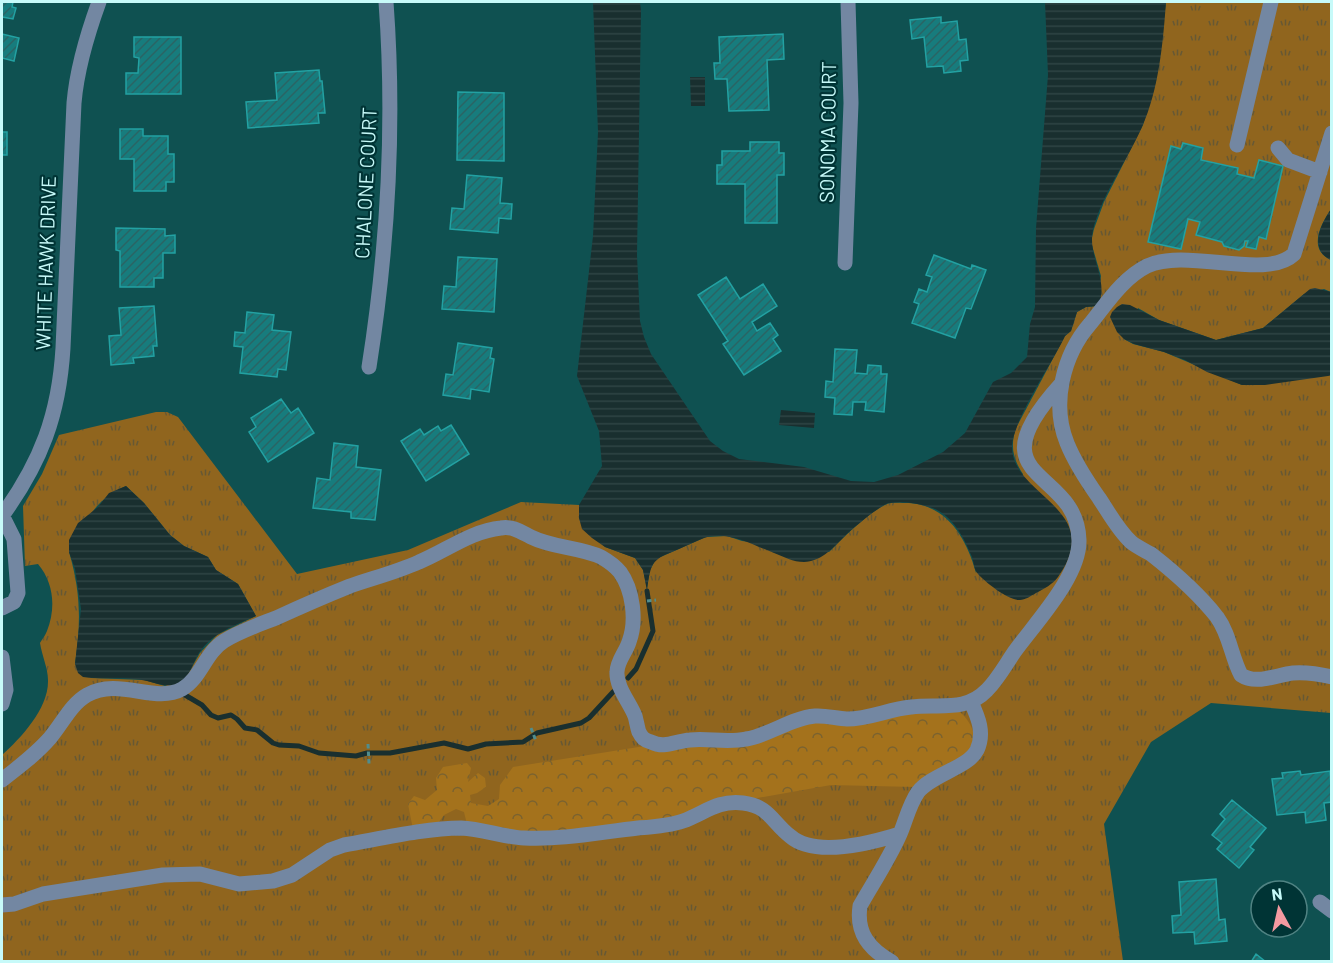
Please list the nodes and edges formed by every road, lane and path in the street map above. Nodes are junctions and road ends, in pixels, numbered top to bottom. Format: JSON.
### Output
{"nodes":[{"id":1,"x":99,"y":2,"type":"edge"},
{"id":2,"x":386,"y":2,"type":"edge"},
{"id":3,"x":848,"y":2,"type":"edge"},
{"id":4,"x":1271,"y":2,"type":"edge"},
{"id":5,"x":1332,"y":133,"type":"edge"},
{"id":6,"x":1237,"y":145,"type":"dead end"},
{"id":7,"x":1278,"y":148,"type":"dead end"},
{"id":8,"x":1320,"y":172,"type":"junction"},
{"id":9,"x":845,"y":262,"type":"dead end"},
{"id":10,"x":369,"y":367,"type":"dead end"},
{"id":11,"x":1061,"y":384,"type":"junction"},
{"id":12,"x":2,"y":516,"type":"edge"},
{"id":13,"x":2,"y":608,"type":"edge"},
{"id":14,"x":2,"y":657,"type":"edge"},
{"id":15,"x":1332,"y":677,"type":"edge"},
{"id":16,"x":971,"y":702,"type":"junction"},
{"id":17,"x":2,"y":704,"type":"edge"},
{"id":18,"x":531,"y":728,"type":"dead end"},
{"id":19,"x":536,"y":741,"type":"dead end"},
{"id":20,"x":368,"y":744,"type":"dead end"},
{"id":21,"x":369,"y":764,"type":"dead end"},
{"id":22,"x":2,"y":780,"type":"edge"},
{"id":23,"x":900,"y":834,"type":"junction"},
{"id":24,"x":2,"y":905,"type":"edge"},
{"id":25,"x":868,"y":943,"type":"junction"},
{"id":26,"x":880,"y":962,"type":"edge"},
{"id":27,"x":892,"y":962,"type":"edge"}],
"edges":[{"from":1,"to":12,"type":"street","name":"WHITE HAWK DRIVE"},
{"from":2,"to":10,"type":"street","name":"CHALONE COURT"},
{"from":3,"to":9,"type":"street","name":"SONOMA COURT"},
{"from":4,"to":6,"type":"street"},
{"from":5,"to":8,"type":"street"},
{"from":7,"to":8,"type":"street"},
{"from":8,"to":11,"type":"street"},
{"from":11,"to":15,"type":"street"},
{"from":11,"to":16,"type":"street"},
{"from":12,"to":13,"type":"street"},
{"from":14,"to":17,"type":"street"},
{"from":16,"to":22,"type":"street"},
{"from":16,"to":23,"type":"street"},
{"from":18,"to":19,"type":"path"},
{"from":20,"to":21,"type":"path"},
{"from":23,"to":24,"type":"street"},
{"from":23,"to":25,"type":"street"},
{"from":25,"to":26,"type":"street"},
{"from":25,"to":27,"type":"street"}]}
